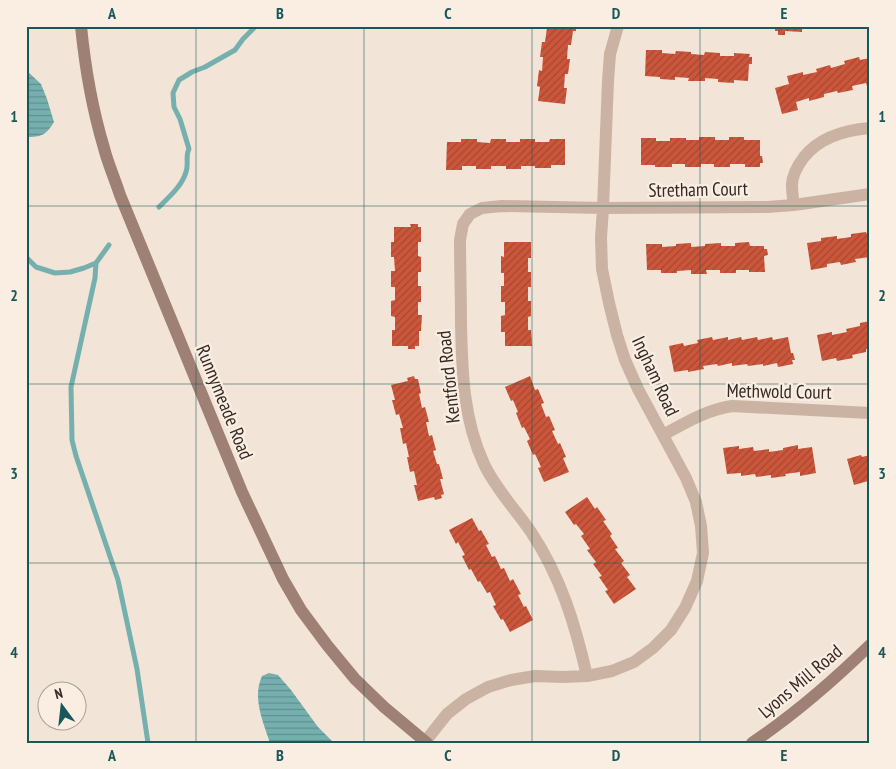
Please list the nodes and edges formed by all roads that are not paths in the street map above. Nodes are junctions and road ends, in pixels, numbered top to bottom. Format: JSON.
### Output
{"nodes":[{"id":1,"x":81,"y":26,"type":"edge"},
{"id":2,"x":618,"y":26,"type":"edge"},
{"id":3,"x":870,"y":128,"type":"edge"},
{"id":4,"x":870,"y":194,"type":"edge"},
{"id":5,"x":794,"y":205,"type":"junction"},
{"id":6,"x":603,"y":208,"type":"junction"},
{"id":7,"x":870,"y":413,"type":"edge"},
{"id":8,"x":663,"y":434,"type":"junction"},
{"id":9,"x":870,"y":645,"type":"edge"},
{"id":10,"x":587,"y":676,"type":"junction"},
{"id":11,"x":425,"y":742,"type":"edge"},
{"id":12,"x":752,"y":743,"type":"edge"}],
"edges":[{"from":1,"to":11,"type":"street","name":"Runnymeade Road"},
{"from":2,"to":6,"type":"street","name":"Ingham Road"},
{"from":3,"to":5,"type":"street"},
{"from":4,"to":5,"type":"street","name":"Stretham Court"},
{"from":5,"to":6,"type":"street","name":"Stretham Court"},
{"from":6,"to":8,"type":"street","name":"Ingham Road"},
{"from":6,"to":10,"type":"street","name":"Kentford Road"},
{"from":7,"to":8,"type":"street","name":"Methwold Court"},
{"from":8,"to":10,"type":"street","name":"Ingham Road"},
{"from":9,"to":12,"type":"street","name":"Lyons Mill Road"},
{"from":10,"to":11,"type":"street","name":"Ingham Road"}]}
